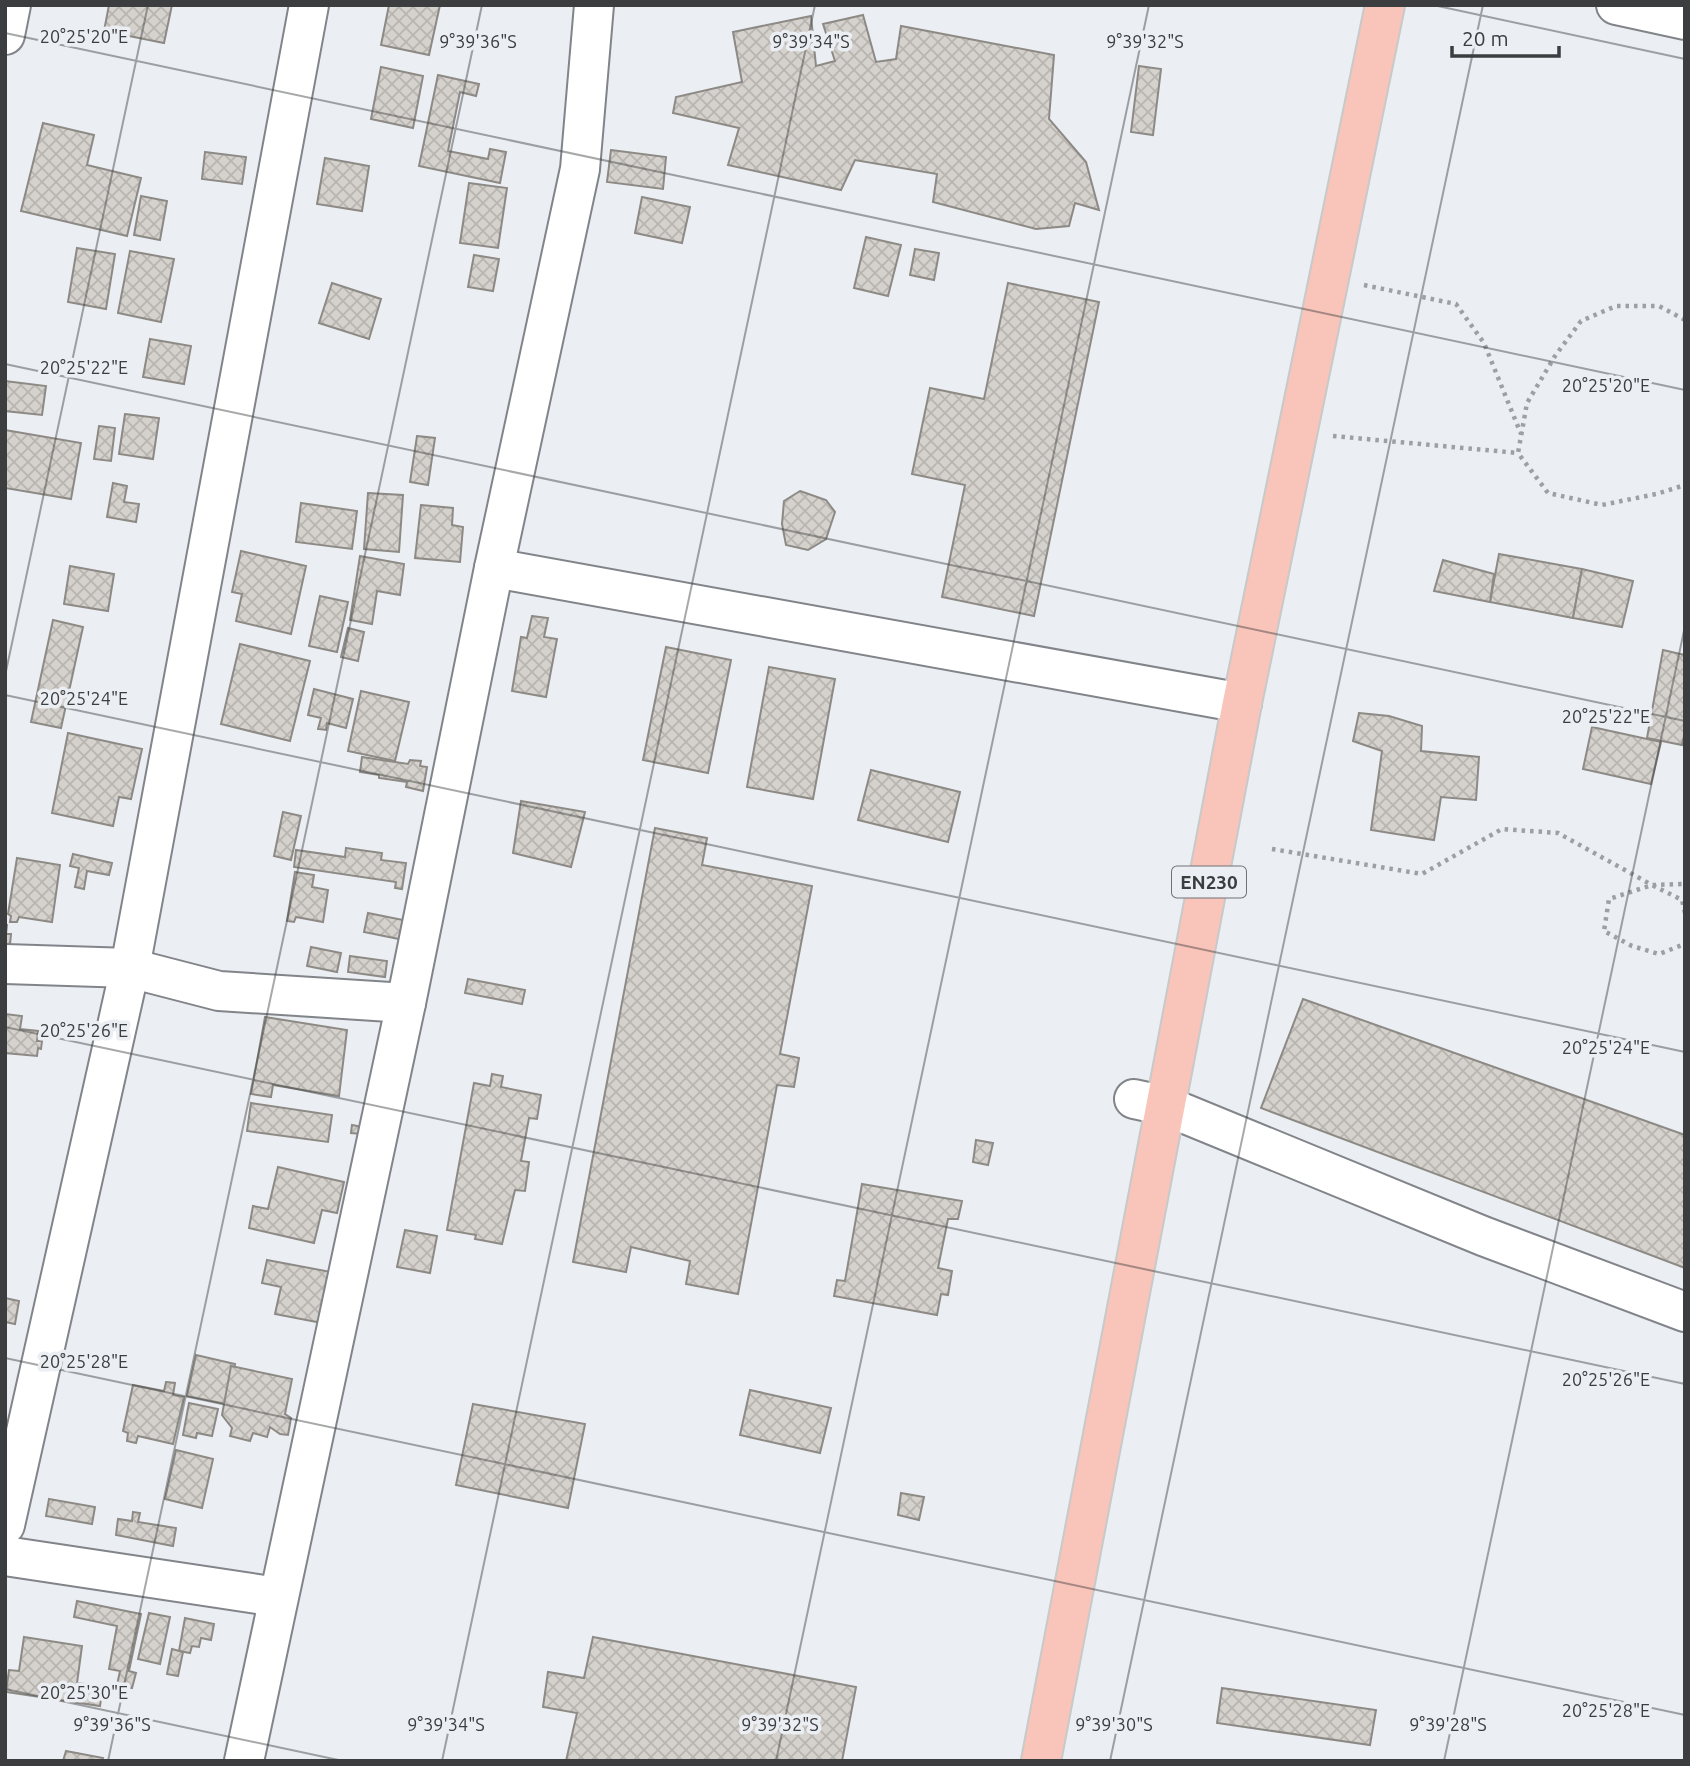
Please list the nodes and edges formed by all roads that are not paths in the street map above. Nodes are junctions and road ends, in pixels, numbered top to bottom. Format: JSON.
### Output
{"nodes":[{"id":1,"x":10,"y":5,"type":"edge"},
{"id":2,"x":309,"y":5,"type":"edge"},
{"id":3,"x":594,"y":5,"type":"edge"},
{"id":4,"x":1385,"y":5,"type":"edge"},
{"id":5,"x":1616,"y":5,"type":"edge"},
{"id":6,"x":1685,"y":20,"type":"edge"},
{"id":7,"x":5,"y":35,"type":"edge"},
{"id":8,"x":494,"y":568,"type":"junction"},
{"id":9,"x":1242,"y":704,"type":"junction"},
{"id":10,"x":5,"y":964,"type":"edge"},
{"id":11,"x":130,"y":968,"type":"junction"},
{"id":12,"x":406,"y":1003,"type":"junction"},
{"id":13,"x":1150,"y":1102,"type":"junction"},
{"id":14,"x":1685,"y":1312,"type":"edge"},
{"id":15,"x":5,"y":1525,"type":"edge"},
{"id":16,"x":5,"y":1556,"type":"edge"},
{"id":17,"x":277,"y":1597,"type":"junction"},
{"id":18,"x":244,"y":1761,"type":"edge"},
{"id":19,"x":1041,"y":1761,"type":"edge"}],
"edges":[{"from":1,"to":7,"type":"street"},
{"from":2,"to":11,"type":"street"},
{"from":3,"to":8,"type":"street"},
{"from":4,"to":9,"type":"main road","number":"EN230"},
{"from":5,"to":6,"type":"street"},
{"from":8,"to":9,"type":"street"},
{"from":8,"to":12,"type":"street"},
{"from":9,"to":13,"type":"main road","number":"EN230"},
{"from":10,"to":11,"type":"street"},
{"from":11,"to":12,"type":"street"},
{"from":11,"to":15,"type":"street"},
{"from":12,"to":17,"type":"street"},
{"from":13,"to":14,"type":"street"},
{"from":13,"to":19,"type":"main road","number":"EN230"},
{"from":16,"to":17,"type":"street"},
{"from":17,"to":18,"type":"street"}]}
